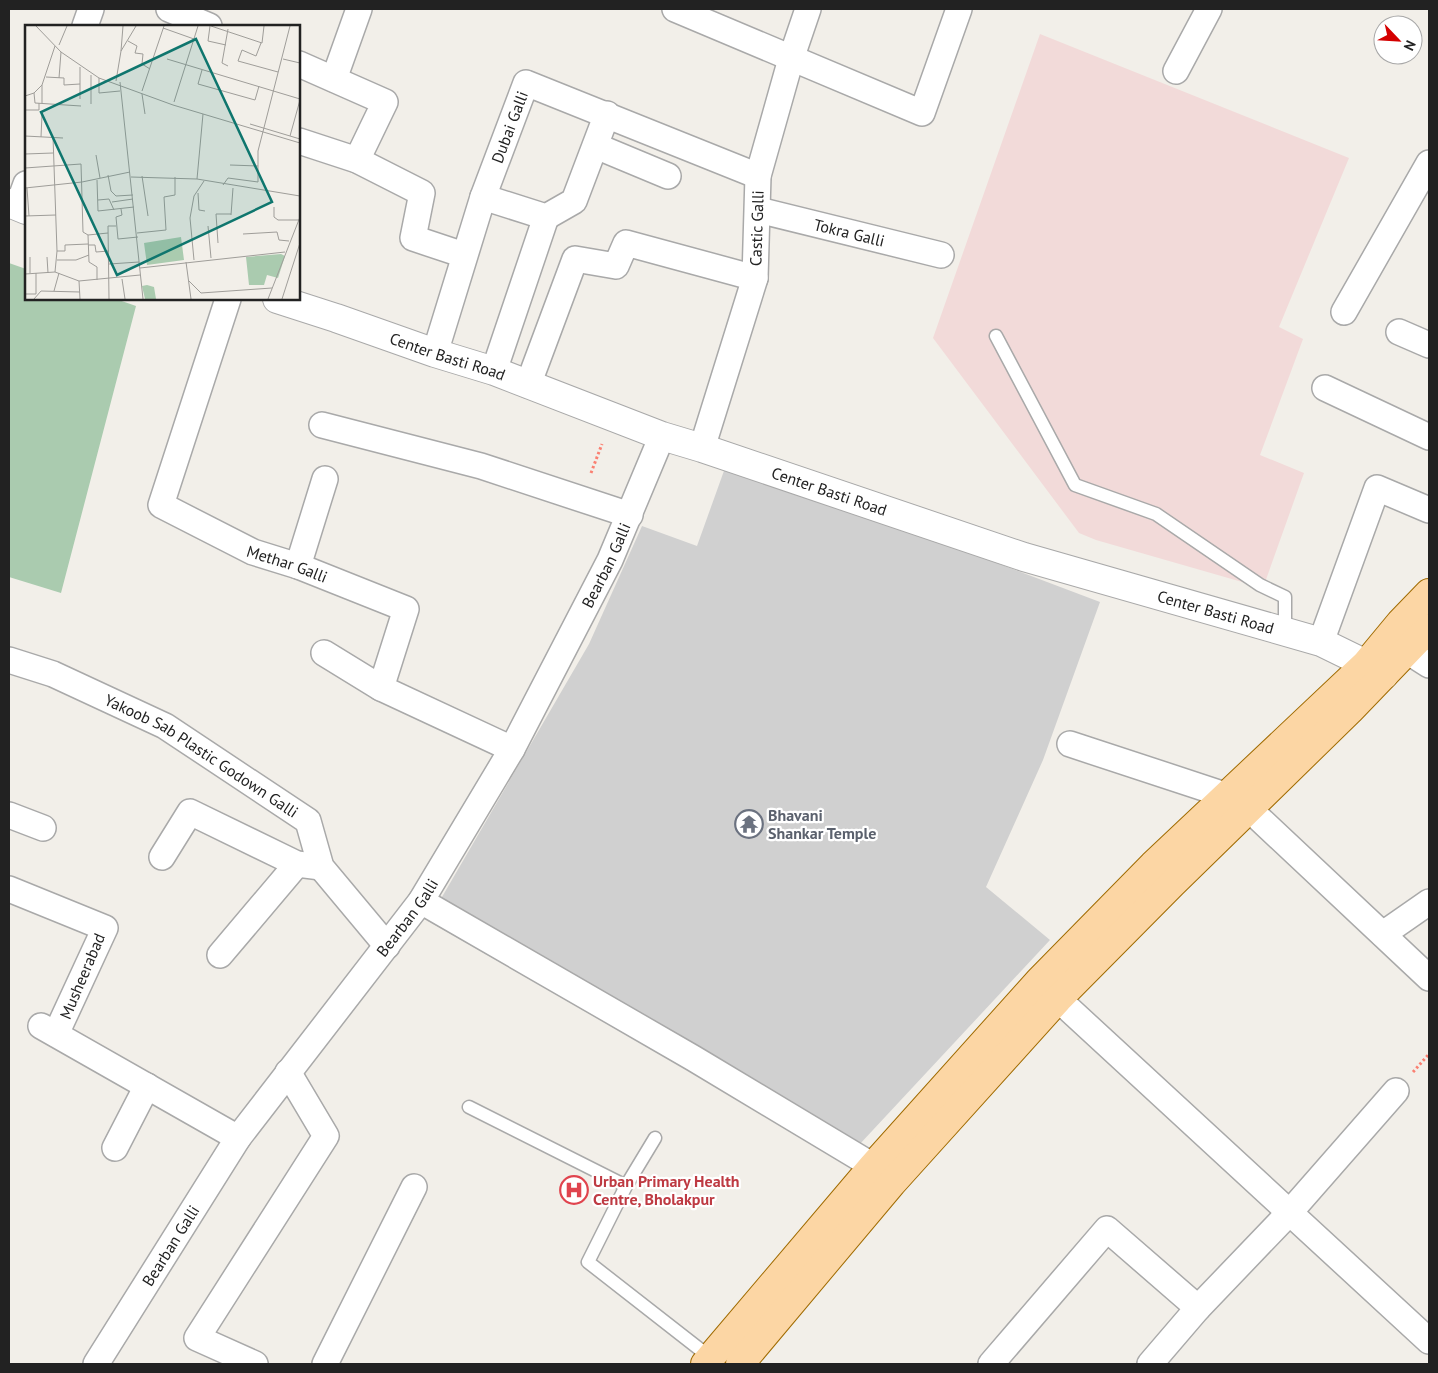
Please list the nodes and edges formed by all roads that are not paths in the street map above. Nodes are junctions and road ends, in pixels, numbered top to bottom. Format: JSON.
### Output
{"nodes":[{"id":1,"x":91,"y":9,"type":"edge"},
{"id":2,"x":168,"y":9,"type":"edge"},
{"id":3,"x":359,"y":9,"type":"edge"},
{"id":4,"x":675,"y":9,"type":"edge"},
{"id":5,"x":808,"y":9,"type":"edge"},
{"id":6,"x":959,"y":9,"type":"edge"},
{"id":7,"x":1209,"y":9,"type":"edge"},
{"id":8,"x":206,"y":19,"type":"edge"},
{"id":9,"x":85,"y":25,"type":"edge"},
{"id":10,"x":791,"y":59,"type":"junction"},
{"id":11,"x":300,"y":64,"type":"edge"},
{"id":12,"x":1176,"y":71,"type":"dead end"},
{"id":13,"x":334,"y":79,"type":"junction"},
{"id":14,"x":607,"y":114,"type":"junction"},
{"id":15,"x":300,"y":141,"type":"edge"},
{"id":16,"x":596,"y":146,"type":"junction"},
{"id":17,"x":357,"y":160,"type":"junction"},
{"id":18,"x":1429,"y":163,"type":"edge"},
{"id":19,"x":668,"y":176,"type":"dead end"},
{"id":20,"x":758,"y":176,"type":"junction"},
{"id":21,"x":483,"y":197,"type":"junction"},
{"id":22,"x":758,"y":210,"type":"junction"},
{"id":23,"x":546,"y":216,"type":"junction"},
{"id":24,"x":464,"y":255,"type":"junction"},
{"id":25,"x":941,"y":255,"type":"dead end"},
{"id":26,"x":754,"y":278,"type":"junction"},
{"id":27,"x":228,"y":300,"type":"edge"},
{"id":28,"x":280,"y":300,"type":"edge"},
{"id":29,"x":1344,"y":312,"type":"dead end"},
{"id":30,"x":1399,"y":332,"type":"dead end"},
{"id":31,"x":996,"y":336,"type":"dead end"},
{"id":32,"x":1429,"y":345,"type":"edge"},
{"id":33,"x":435,"y":353,"type":"junction"},
{"id":34,"x":494,"y":371,"type":"junction"},
{"id":35,"x":528,"y":385,"type":"junction"},
{"id":36,"x":1325,"y":388,"type":"dead end"},
{"id":37,"x":322,"y":425,"type":"dead end"},
{"id":38,"x":662,"y":436,"type":"junction"},
{"id":39,"x":1429,"y":437,"type":"edge"},
{"id":40,"x":702,"y":448,"type":"junction"},
{"id":41,"x":325,"y":479,"type":"dead end"},
{"id":42,"x":1429,"y":510,"type":"edge"},
{"id":43,"x":630,"y":515,"type":"junction"},
{"id":44,"x":298,"y":566,"type":"junction"},
{"id":45,"x":1429,"y":593,"type":"edge"},
{"id":46,"x":1429,"y":628,"type":"edge"},
{"id":47,"x":1284,"y":631,"type":"junction"},
{"id":48,"x":1321,"y":642,"type":"junction"},
{"id":49,"x":324,"y":653,"type":"dead end"},
{"id":50,"x":1418,"y":658,"type":"edge"},
{"id":51,"x":9,"y":660,"type":"edge"},
{"id":52,"x":1375,"y":669,"type":"junction"},
{"id":53,"x":381,"y":688,"type":"junction"},
{"id":54,"x":1070,"y":744,"type":"dead end"},
{"id":55,"x":512,"y":749,"type":"junction"},
{"id":56,"x":1238,"y":802,"type":"junction"},
{"id":57,"x":9,"y":816,"type":"edge"},
{"id":58,"x":43,"y":828,"type":"dead end"},
{"id":59,"x":162,"y":857,"type":"dead end"},
{"id":60,"x":309,"y":866,"type":"junction"},
{"id":61,"x":9,"y":889,"type":"edge"},
{"id":62,"x":422,"y":901,"type":"junction"},
{"id":63,"x":1429,"y":902,"type":"edge"},
{"id":64,"x":1383,"y":934,"type":"junction"},
{"id":65,"x":386,"y":946,"type":"junction"},
{"id":66,"x":220,"y":955,"type":"dead end"},
{"id":67,"x":1429,"y":978,"type":"edge"},
{"id":68,"x":1058,"y":999,"type":"junction"},
{"id":69,"x":288,"y":1072,"type":"junction"},
{"id":70,"x":147,"y":1086,"type":"junction"},
{"id":71,"x":1396,"y":1091,"type":"dead end"},
{"id":72,"x":468,"y":1107,"type":"dead end"},
{"id":73,"x":238,"y":1138,"type":"junction"},
{"id":74,"x":655,"y":1138,"type":"dead end"},
{"id":75,"x":115,"y":1148,"type":"dead end"},
{"id":76,"x":873,"y":1166,"type":"junction"},
{"id":77,"x":626,"y":1186,"type":"junction"},
{"id":78,"x":414,"y":1187,"type":"dead end"},
{"id":79,"x":1290,"y":1212,"type":"junction"},
{"id":80,"x":1198,"y":1308,"type":"junction"},
{"id":81,"x":1429,"y":1341,"type":"edge"},
{"id":82,"x":708,"y":1361,"type":"edge"},
{"id":83,"x":96,"y":1364,"type":"edge"},
{"id":84,"x":254,"y":1364,"type":"edge"},
{"id":85,"x":325,"y":1364,"type":"edge"},
{"id":86,"x":740,"y":1364,"type":"edge"},
{"id":87,"x":991,"y":1364,"type":"edge"},
{"id":88,"x":1150,"y":1364,"type":"edge"}],
"edges":[{"from":1,"to":9,"type":"street"},
{"from":2,"to":8,"type":"street"},
{"from":3,"to":13,"type":"street"},
{"from":4,"to":10,"type":"street"},
{"from":5,"to":10,"type":"street","name":"Castic Galli"},
{"from":6,"to":10,"type":"street"},
{"from":7,"to":12,"type":"street"},
{"from":10,"to":20,"type":"street","name":"Castic Galli"},
{"from":11,"to":13,"type":"street"},
{"from":13,"to":17,"type":"street"},
{"from":14,"to":16,"type":"street"},
{"from":14,"to":20,"type":"street","name":"Dubai Galli"},
{"from":14,"to":21,"type":"street","name":"Dubai Galli"},
{"from":15,"to":17,"type":"street"},
{"from":16,"to":19,"type":"street"},
{"from":16,"to":23,"type":"street"},
{"from":17,"to":24,"type":"street"},
{"from":18,"to":29,"type":"street"},
{"from":20,"to":22,"type":"street","name":"Castic Galli"},
{"from":21,"to":23,"type":"street"},
{"from":21,"to":24,"type":"street","name":"Dubai Galli"},
{"from":22,"to":25,"type":"street","name":"Tokra Galli"},
{"from":22,"to":26,"type":"street","name":"Castic Galli"},
{"from":23,"to":34,"type":"street"},
{"from":24,"to":33,"type":"street","name":"Dubai Galli"},
{"from":26,"to":35,"type":"street"},
{"from":26,"to":40,"type":"street","name":"Castic Galli"},
{"from":27,"to":44,"type":"street","name":"Methar Galli"},
{"from":28,"to":33,"type":"street","name":"Center Basti Road"},
{"from":30,"to":32,"type":"street"},
{"from":31,"to":47,"type":"lane"},
{"from":33,"to":34,"type":"street","name":"Center Basti Road"},
{"from":34,"to":35,"type":"street","name":"Center Basti Road"},
{"from":35,"to":38,"type":"street","name":"Center Basti Road"},
{"from":36,"to":39,"type":"street"},
{"from":37,"to":43,"type":"street"},
{"from":38,"to":40,"type":"street","name":"Center Basti Road"},
{"from":38,"to":43,"type":"street","name":"Bearban Galli"},
{"from":40,"to":47,"type":"street","name":"Center Basti Road"},
{"from":41,"to":44,"type":"street"},
{"from":42,"to":48,"type":"street"},
{"from":43,"to":55,"type":"street","name":"Bearban Galli"},
{"from":44,"to":53,"type":"street","name":"Methar Galli"},
{"from":45,"to":52,"type":"main road"},
{"from":46,"to":50,"type":"main road"},
{"from":47,"to":48,"type":"street","name":"Center Basti Road"},
{"from":48,"to":52,"type":"street","name":"Center Basti Road"},
{"from":49,"to":53,"type":"street"},
{"from":50,"to":52,"type":"main road"},
{"from":51,"to":60,"type":"street","name":"Yakoob Sab Plastic Godown Galli"},
{"from":52,"to":56,"type":"main road"},
{"from":53,"to":55,"type":"street"},
{"from":54,"to":56,"type":"street"},
{"from":55,"to":62,"type":"street","name":"Bearban Galli"},
{"from":56,"to":64,"type":"street"},
{"from":56,"to":68,"type":"main road"},
{"from":56,"to":76,"type":"main road"},
{"from":57,"to":58,"type":"street"},
{"from":59,"to":60,"type":"street"},
{"from":60,"to":65,"type":"street","name":"Yakoob Sab Plastic Godown Galli"},
{"from":60,"to":66,"type":"street"},
{"from":61,"to":70,"type":"street","name":"Musheerabad"},
{"from":62,"to":65,"type":"street","name":"Bearban Galli"},
{"from":62,"to":76,"type":"street"},
{"from":63,"to":64,"type":"street"},
{"from":64,"to":67,"type":"street"},
{"from":65,"to":69,"type":"street","name":"Bearban Galli"},
{"from":68,"to":79,"type":"street"},
{"from":68,"to":86,"type":"main road"},
{"from":69,"to":73,"type":"street","name":"Bearban Galli"},
{"from":69,"to":84,"type":"street"},
{"from":70,"to":73,"type":"street"},
{"from":70,"to":75,"type":"street"},
{"from":71,"to":79,"type":"street"},
{"from":72,"to":77,"type":"lane"},
{"from":73,"to":83,"type":"street","name":"Bearban Galli"},
{"from":74,"to":77,"type":"lane"},
{"from":76,"to":82,"type":"main road"},
{"from":77,"to":82,"type":"lane"},
{"from":78,"to":85,"type":"street"},
{"from":79,"to":80,"type":"street"},
{"from":79,"to":81,"type":"street"},
{"from":80,"to":87,"type":"street"},
{"from":80,"to":88,"type":"street"}]}
